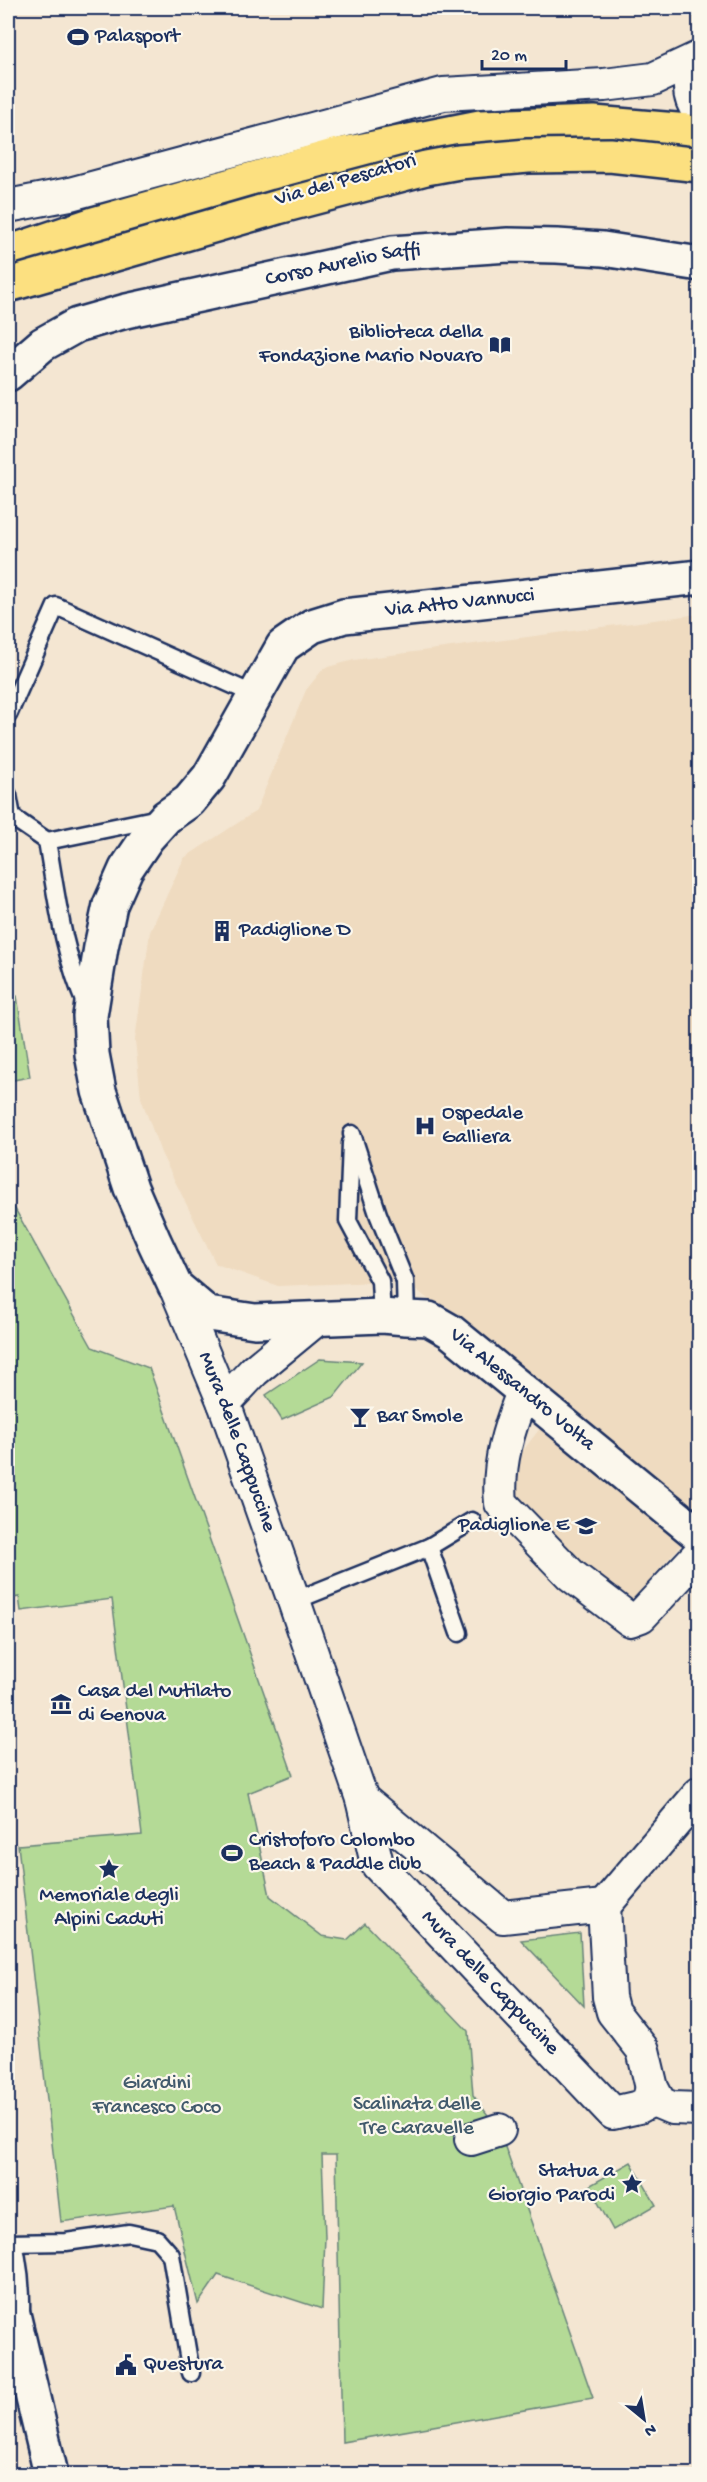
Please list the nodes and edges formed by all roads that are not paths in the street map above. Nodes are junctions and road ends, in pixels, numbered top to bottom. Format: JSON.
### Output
{"nodes":[{"id":1,"x":699,"y":58,"type":"edge"},
{"id":2,"x":699,"y":114,"type":"edge"},
{"id":3,"x":699,"y":132,"type":"edge"},
{"id":4,"x":699,"y":149,"type":"edge"},
{"id":5,"x":699,"y":165,"type":"edge"},
{"id":6,"x":8,"y":206,"type":"edge"},
{"id":7,"x":8,"y":253,"type":"edge"},
{"id":8,"x":699,"y":264,"type":"edge"},
{"id":9,"x":8,"y":285,"type":"edge"},
{"id":10,"x":8,"y":294,"type":"edge"},
{"id":11,"x":8,"y":374,"type":"edge"},
{"id":12,"x":699,"y":577,"type":"edge"},
{"id":13,"x":255,"y":695,"type":"junction"},
{"id":14,"x":8,"y":715,"type":"edge"},
{"id":15,"x":8,"y":795,"type":"edge"},
{"id":16,"x":166,"y":817,"type":"junction"},
{"id":17,"x":47,"y":842,"type":"junction"},
{"id":18,"x":90,"y":1016,"type":"junction"},
{"id":19,"x":175,"y":1287,"type":"junction"},
{"id":20,"x":394,"y":1317,"type":"junction"},
{"id":21,"x":317,"y":1319,"type":"junction"},
{"id":22,"x":255,"y":1321,"type":"joint"},
{"id":23,"x":523,"y":1392,"type":"junction"},
{"id":24,"x":224,"y":1403,"type":"junction"},
{"id":25,"x":472,"y":1521,"type":"dead end"},
{"id":26,"x":699,"y":1536,"type":"edge"},
{"id":27,"x":429,"y":1547,"type":"junction"},
{"id":28,"x":699,"y":1553,"type":"edge"},
{"id":29,"x":294,"y":1601,"type":"junction"},
{"id":30,"x":459,"y":1633,"type":"dead end"},
{"id":31,"x":699,"y":1793,"type":"edge"},
{"id":32,"x":362,"y":1799,"type":"junction"},
{"id":33,"x":603,"y":1906,"type":"junction"},
{"id":34,"x":652,"y":2088,"type":"junction"},
{"id":35,"x":699,"y":2109,"type":"edge"},
{"id":36,"x":8,"y":2243,"type":"edge"},
{"id":37,"x":8,"y":2256,"type":"edge"},
{"id":38,"x":14,"y":2320,"type":"junction"},
{"id":39,"x":8,"y":2373,"type":"edge"},
{"id":40,"x":191,"y":2373,"type":"dead end"},
{"id":41,"x":30,"y":2475,"type":"edge"},
{"id":42,"x":51,"y":2475,"type":"edge"}],
"edges":[{"from":1,"to":2,"type":"street"},
{"from":1,"to":6,"type":"street"},
{"from":3,"to":7,"type":"highway"},
{"from":4,"to":10,"type":"street","name":"Via dei Pescatori"},
{"from":5,"to":9,"type":"highway","bridge":true},
{"from":8,"to":11,"type":"street","name":"Corso Aurelio Saffi"},
{"from":12,"to":13,"type":"street","name":"Via Atto Vannucci"},
{"from":13,"to":14,"type":"lane"},
{"from":13,"to":16,"type":"street","name":"Via Atto Vannucci"},
{"from":15,"to":17,"type":"lane"},
{"from":16,"to":17,"type":"lane"},
{"from":16,"to":18,"type":"street","name":"Mura delle Cappuccine"},
{"from":17,"to":18,"type":"lane","name":"Mura delle Cappuccine"},
{"from":18,"to":19,"type":"street","name":"Mura delle Cappuccine"},
{"from":19,"to":22,"type":"street","name":"Mura delle Cappuccine"},
{"from":19,"to":24,"type":"street","name":"Mura delle Cappuccine"},
{"from":20,"to":20,"type":"lane"},
{"from":20,"to":21,"type":"street","name":"Via Alessandro Volta"},
{"from":20,"to":23,"type":"street","name":"Via Alessandro Volta"},
{"from":21,"to":22,"type":"street","name":"Via Alessandro Volta"},
{"from":21,"to":24,"type":"street"},
{"from":23,"to":26,"type":"street","name":"Via Alessandro Volta"},
{"from":23,"to":28,"type":"street"},
{"from":24,"to":29,"type":"street","name":"Mura delle Cappuccine"},
{"from":25,"to":27,"type":"lane"},
{"from":27,"to":29,"type":"lane"},
{"from":27,"to":30,"type":"lane"},
{"from":29,"to":32,"type":"street","name":"Mura delle Cappuccine"},
{"from":31,"to":33,"type":"street"},
{"from":32,"to":33,"type":"street"},
{"from":32,"to":34,"type":"street","name":"Mura delle Cappuccine"},
{"from":33,"to":34,"type":"street"},
{"from":34,"to":35,"type":"street"},
{"from":36,"to":40,"type":"lane"},
{"from":37,"to":38,"type":"street"},
{"from":38,"to":39,"type":"street"},
{"from":38,"to":41,"type":"street"},
{"from":38,"to":42,"type":"street"}]}
